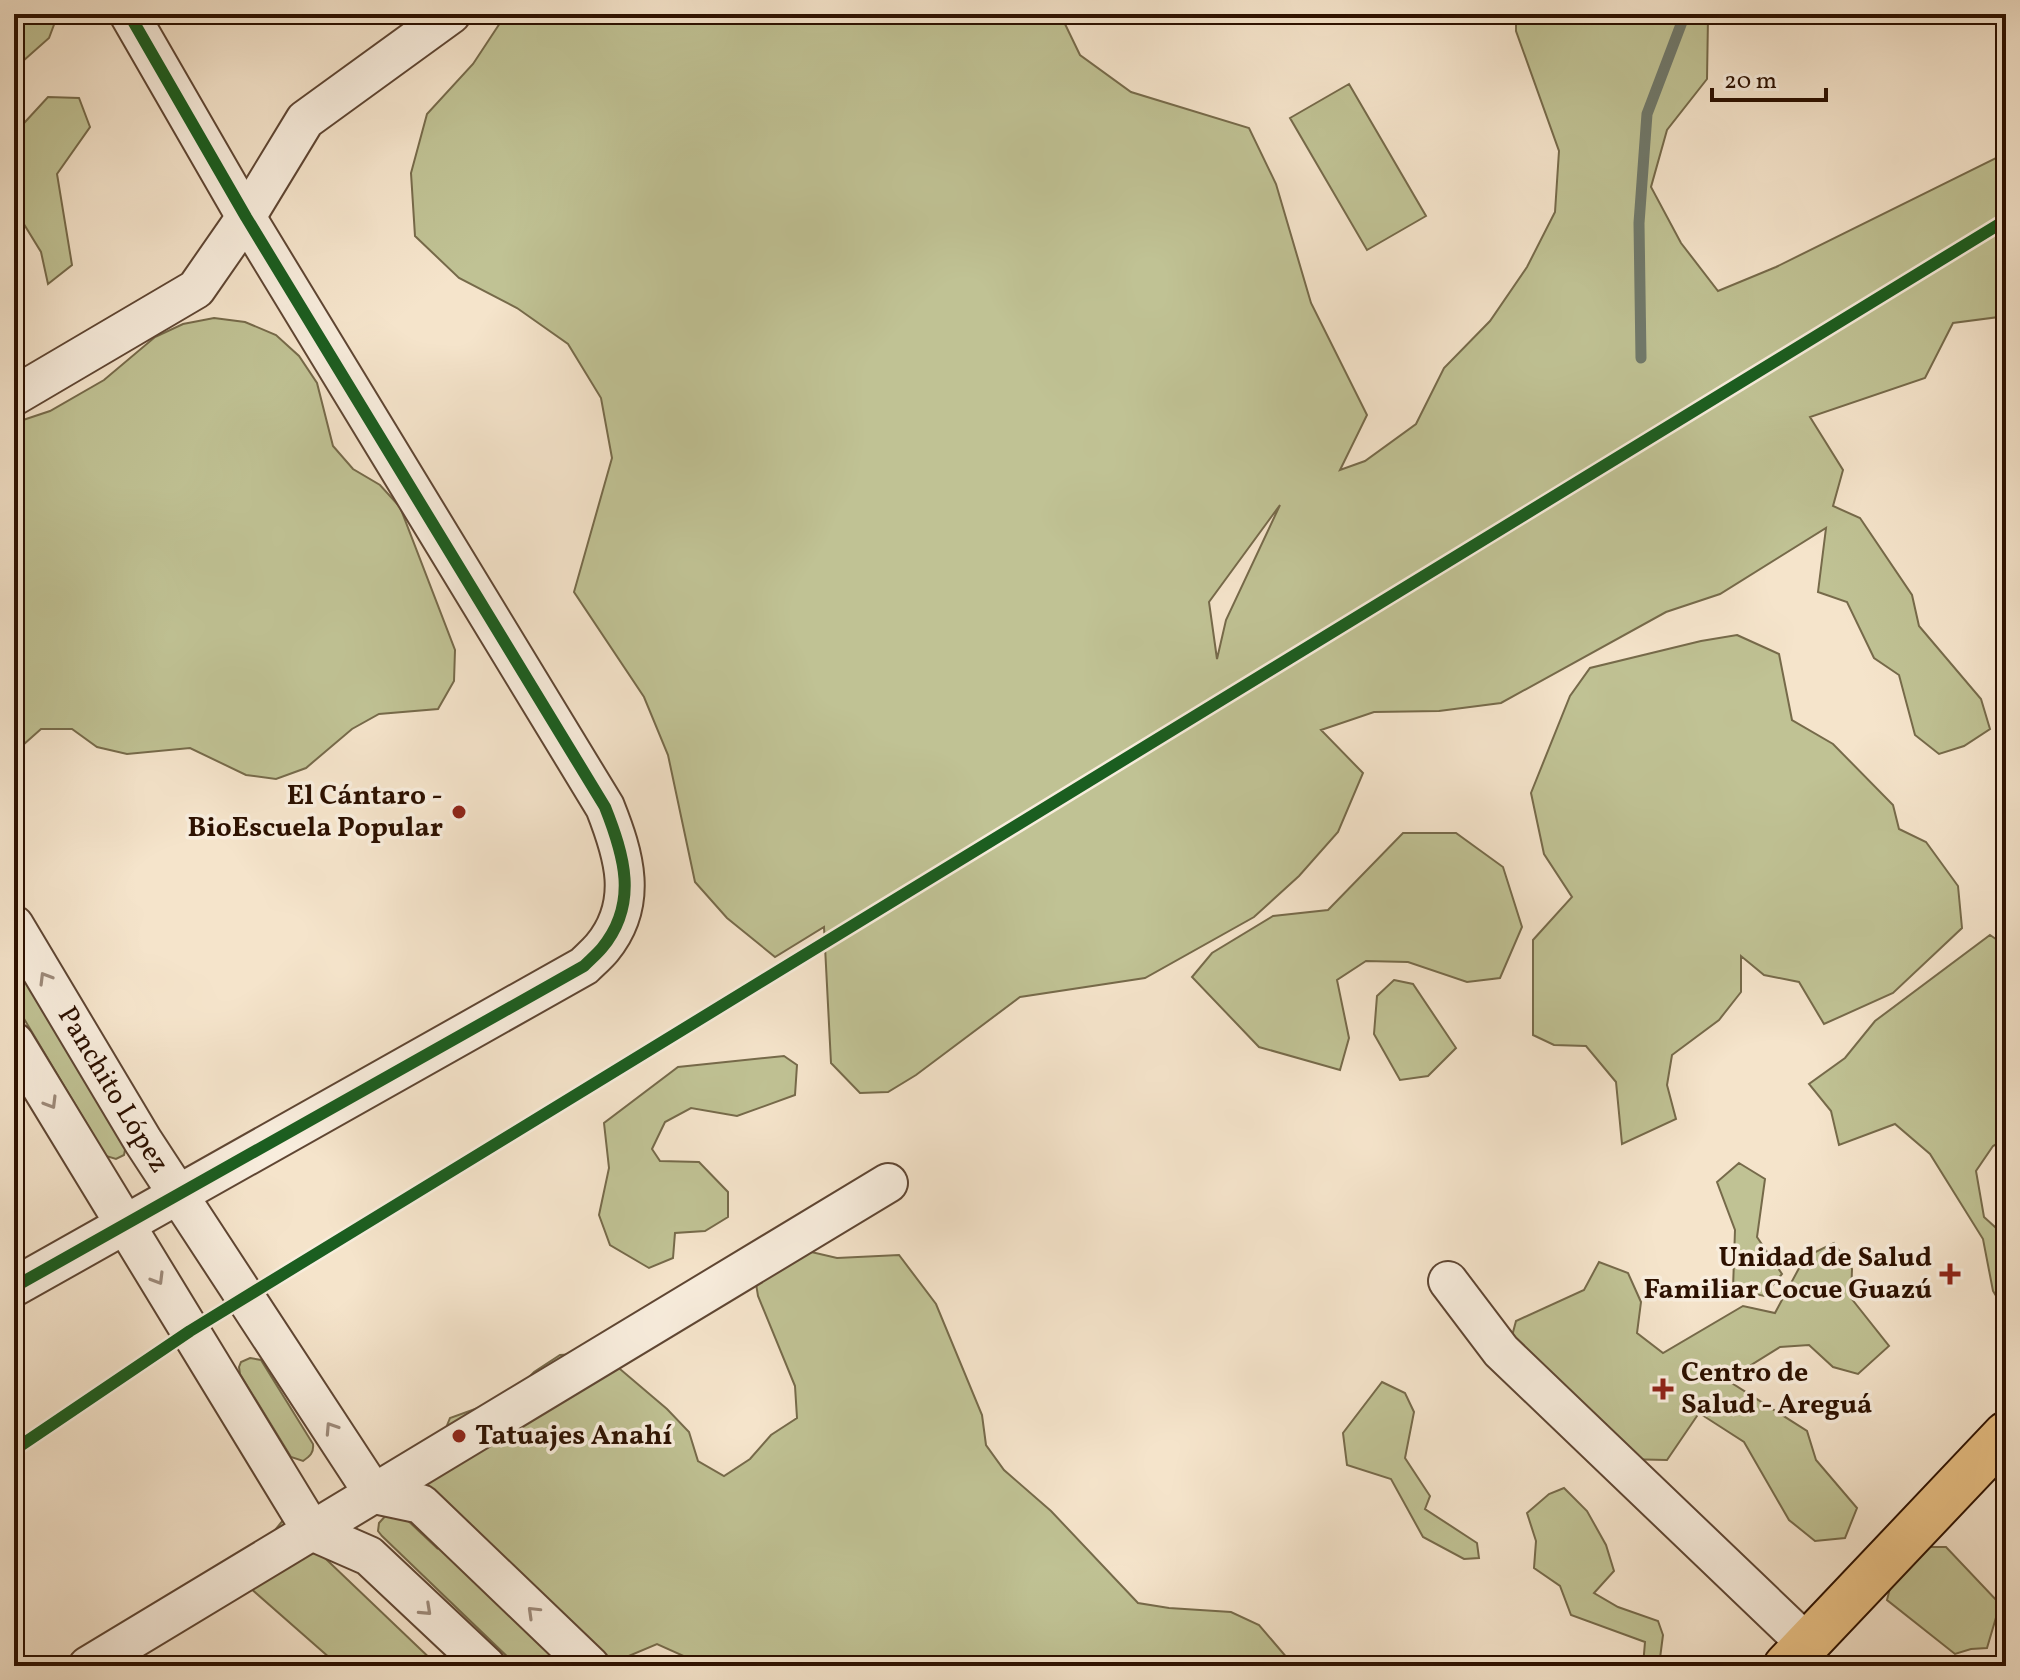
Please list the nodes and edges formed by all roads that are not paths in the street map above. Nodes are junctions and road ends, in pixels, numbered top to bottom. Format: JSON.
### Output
{"nodes":[{"id":1,"x":129,"y":14,"type":"edge"},
{"id":2,"x":451,"y":14,"type":"edge"},
{"id":3,"x":246,"y":217,"type":"junction"},
{"id":4,"x":14,"y":396,"type":"edge"},
{"id":5,"x":14,"y":925,"type":"edge"},
{"id":6,"x":14,"y":1042,"type":"edge"},
{"id":7,"x":888,"y":1183,"type":"dead end"},
{"id":8,"x":178,"y":1194,"type":"junction"},
{"id":9,"x":125,"y":1225,"type":"junction"},
{"id":10,"x":1448,"y":1281,"type":"dead end"},
{"id":11,"x":14,"y":1287,"type":"edge"},
{"id":12,"x":2006,"y":1434,"type":"edge"},
{"id":13,"x":374,"y":1494,"type":"junction"},
{"id":14,"x":312,"y":1531,"type":"junction"},
{"id":15,"x":1796,"y":1655,"type":"edge"},
{"id":16,"x":88,"y":1666,"type":"edge"},
{"id":17,"x":486,"y":1666,"type":"edge"},
{"id":18,"x":590,"y":1666,"type":"edge"}],
"edges":[{"from":1,"to":3,"type":"street"},
{"from":2,"to":3,"type":"street"},
{"from":3,"to":4,"type":"street"},
{"from":3,"to":8,"type":"street"},
{"from":8,"to":5,"type":"street","name":"Panchito López","one_way":true},
{"from":6,"to":9,"type":"street","one_way":true},
{"from":7,"to":13,"type":"street"},
{"from":8,"to":9,"type":"street"},
{"from":13,"to":8,"type":"street","name":"Panchito López","one_way":true},
{"from":9,"to":11,"type":"street"},
{"from":9,"to":14,"type":"street","one_way":true},
{"from":10,"to":15,"type":"street"},
{"from":12,"to":15,"type":"main road"},
{"from":13,"to":14,"type":"street"},
{"from":18,"to":13,"type":"street","one_way":true},
{"from":14,"to":16,"type":"street"},
{"from":14,"to":17,"type":"street","one_way":true}]}
